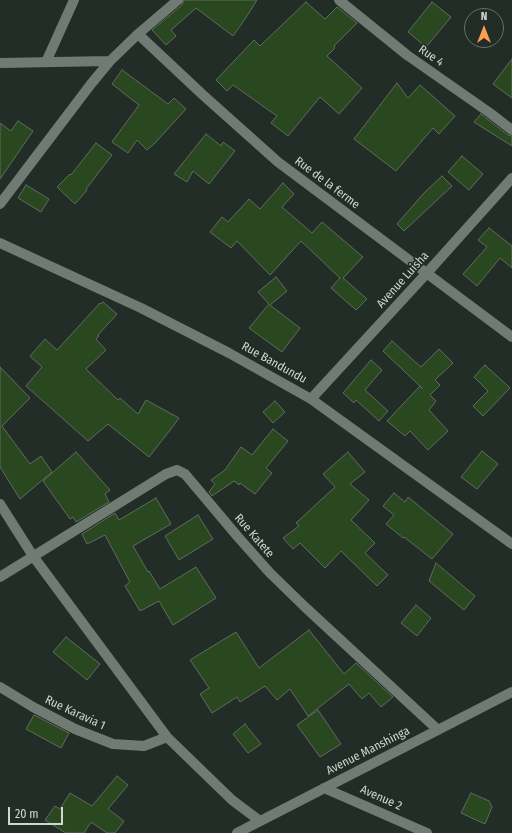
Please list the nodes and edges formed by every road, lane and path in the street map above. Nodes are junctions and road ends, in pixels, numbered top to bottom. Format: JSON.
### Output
{"nodes":[{"id":1,"x":74,"y":0,"type":"edge"},
{"id":2,"x":178,"y":0,"type":"edge"},
{"id":3,"x":339,"y":0,"type":"edge"},
{"id":4,"x":138,"y":34,"type":"junction"},
{"id":5,"x":110,"y":61,"type":"junction"},
{"id":6,"x":46,"y":62,"type":"junction"},
{"id":7,"x":0,"y":63,"type":"edge"},
{"id":8,"x":512,"y":130,"type":"edge"},
{"id":9,"x":512,"y":178,"type":"edge"},
{"id":10,"x":0,"y":204,"type":"edge"},
{"id":11,"x":0,"y":243,"type":"edge"},
{"id":12,"x":426,"y":274,"type":"junction"},
{"id":13,"x":512,"y":337,"type":"edge"},
{"id":14,"x":311,"y":399,"type":"junction"},
{"id":15,"x":0,"y":504,"type":"edge"},
{"id":16,"x":512,"y":544,"type":"edge"},
{"id":17,"x":33,"y":556,"type":"junction"},
{"id":18,"x":0,"y":577,"type":"edge"},
{"id":19,"x":0,"y":687,"type":"edge"},
{"id":20,"x":512,"y":692,"type":"edge"},
{"id":21,"x":438,"y":730,"type":"junction"},
{"id":22,"x":167,"y":737,"type":"junction"},
{"id":23,"x":324,"y":788,"type":"junction"},
{"id":24,"x":260,"y":821,"type":"junction"},
{"id":25,"x":237,"y":833,"type":"edge"},
{"id":26,"x":427,"y":833,"type":"edge"}],
"edges":[{"from":1,"to":6,"type":"street"},
{"from":2,"to":4,"type":"street"},
{"from":3,"to":8,"type":"street","name":"Rue 4"},
{"from":4,"to":5,"type":"street"},
{"from":4,"to":12,"type":"street","name":"Rue de la ferme"},
{"from":5,"to":6,"type":"street"},
{"from":5,"to":10,"type":"street"},
{"from":6,"to":7,"type":"street"},
{"from":9,"to":12,"type":"street","name":"Avenue Luisha"},
{"from":11,"to":14,"type":"street","name":"Rue Bandundu"},
{"from":12,"to":13,"type":"street","name":"Rue de la ferme"},
{"from":12,"to":14,"type":"street","name":"Avenue Luisha"},
{"from":14,"to":16,"type":"street","name":"Rue Bandundu"},
{"from":15,"to":17,"type":"street"},
{"from":17,"to":18,"type":"street","name":"Rue Katete"},
{"from":17,"to":21,"type":"street","name":"Rue Katete"},
{"from":17,"to":22,"type":"street"},
{"from":19,"to":22,"type":"street","name":"Rue Karavia 1"},
{"from":20,"to":21,"type":"street","name":"Avenue Manshinga"},
{"from":21,"to":23,"type":"street","name":"Avenue Manshinga"},
{"from":22,"to":24,"type":"street"},
{"from":23,"to":24,"type":"street","name":"Avenue Manshinga"},
{"from":23,"to":26,"type":"street","name":"Avenue 2"},
{"from":24,"to":25,"type":"street","name":"Avenue Manshinga"}]}
